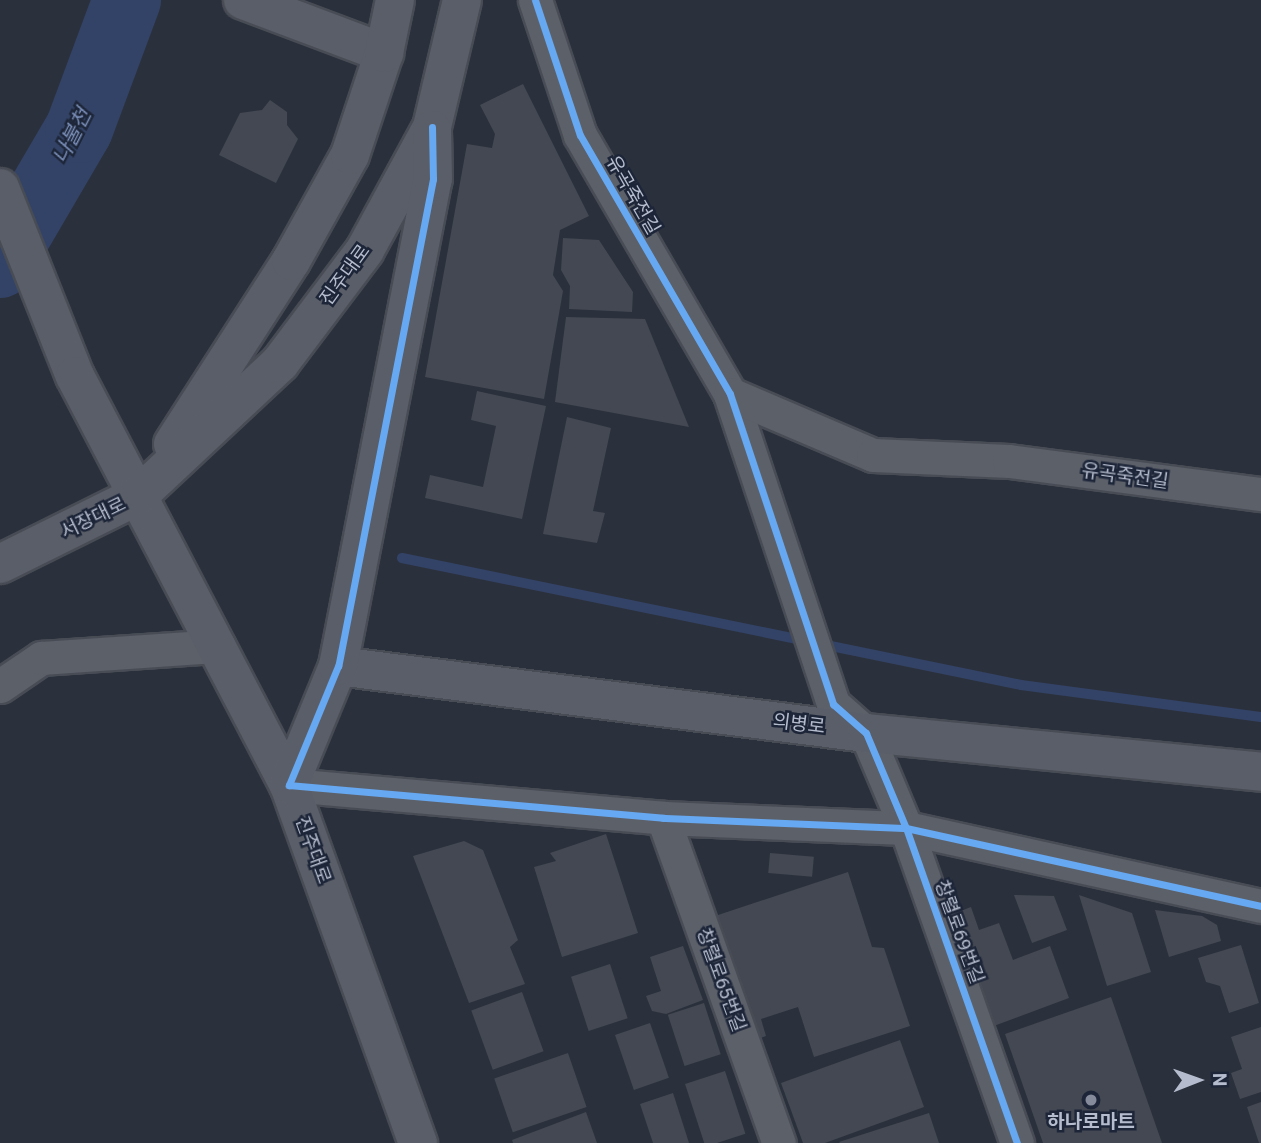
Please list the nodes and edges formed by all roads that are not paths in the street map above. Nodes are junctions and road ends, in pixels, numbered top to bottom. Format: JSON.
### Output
{"nodes":[{"id":1,"x":243,"y":0,"type":"edge"},
{"id":2,"x":395,"y":0,"type":"edge"},
{"id":3,"x":462,"y":0,"type":"edge"},
{"id":4,"x":535,"y":0,"type":"edge"},
{"id":5,"x":384,"y":53,"type":"junction"},
{"id":6,"x":432,"y":127,"type":"junction"},
{"id":7,"x":0,"y":188,"type":"edge"},
{"id":8,"x":730,"y":394,"type":"junction"},
{"id":9,"x":1261,"y":494,"type":"edge"},
{"id":10,"x":139,"y":495,"type":"junction"},
{"id":11,"x":0,"y":564,"type":"edge"},
{"id":12,"x":219,"y":646,"type":"junction"},
{"id":13,"x":338,"y":666,"type":"junction"},
{"id":14,"x":0,"y":686,"type":"edge"},
{"id":15,"x":866,"y":733,"type":"junction"},
{"id":16,"x":1261,"y":772,"type":"edge"},
{"id":17,"x":289,"y":785,"type":"junction"},
{"id":18,"x":663,"y":818,"type":"junction"},
{"id":19,"x":905,"y":828,"type":"junction"},
{"id":20,"x":1261,"y":906,"type":"edge"},
{"id":21,"x":418,"y":1143,"type":"edge"},
{"id":22,"x":779,"y":1143,"type":"edge"},
{"id":23,"x":1017,"y":1143,"type":"edge"}],
"edges":[{"from":1,"to":5,"type":"street"},
{"from":2,"to":5,"type":"street"},
{"from":3,"to":6,"type":"street","name":"진주대로"},
{"from":4,"to":8,"type":"street","name":"유곡죽전길"},
{"from":5,"to":10,"type":"street"},
{"from":6,"to":10,"type":"street","name":"진주대로"},
{"from":6,"to":13,"type":"street"},
{"from":7,"to":10,"type":"street","name":"서장대로"},
{"from":8,"to":9,"type":"street","name":"유곡죽전길"},
{"from":8,"to":15,"type":"street"},
{"from":10,"to":11,"type":"street","name":"서장대로"},
{"from":10,"to":12,"type":"street","name":"진주대로"},
{"from":12,"to":14,"type":"street"},
{"from":12,"to":17,"type":"street","name":"진주대로"},
{"from":13,"to":15,"type":"street","name":"의병로"},
{"from":13,"to":17,"type":"street"},
{"from":15,"to":16,"type":"street","name":"의병로"},
{"from":15,"to":19,"type":"street","name":"창렬로69번길"},
{"from":17,"to":18,"type":"street"},
{"from":17,"to":21,"type":"street","name":"진주대로"},
{"from":18,"to":19,"type":"street"},
{"from":18,"to":22,"type":"street","name":"창렬로65번길"},
{"from":19,"to":20,"type":"street"},
{"from":19,"to":23,"type":"street","name":"창렬로69번길"}]}
